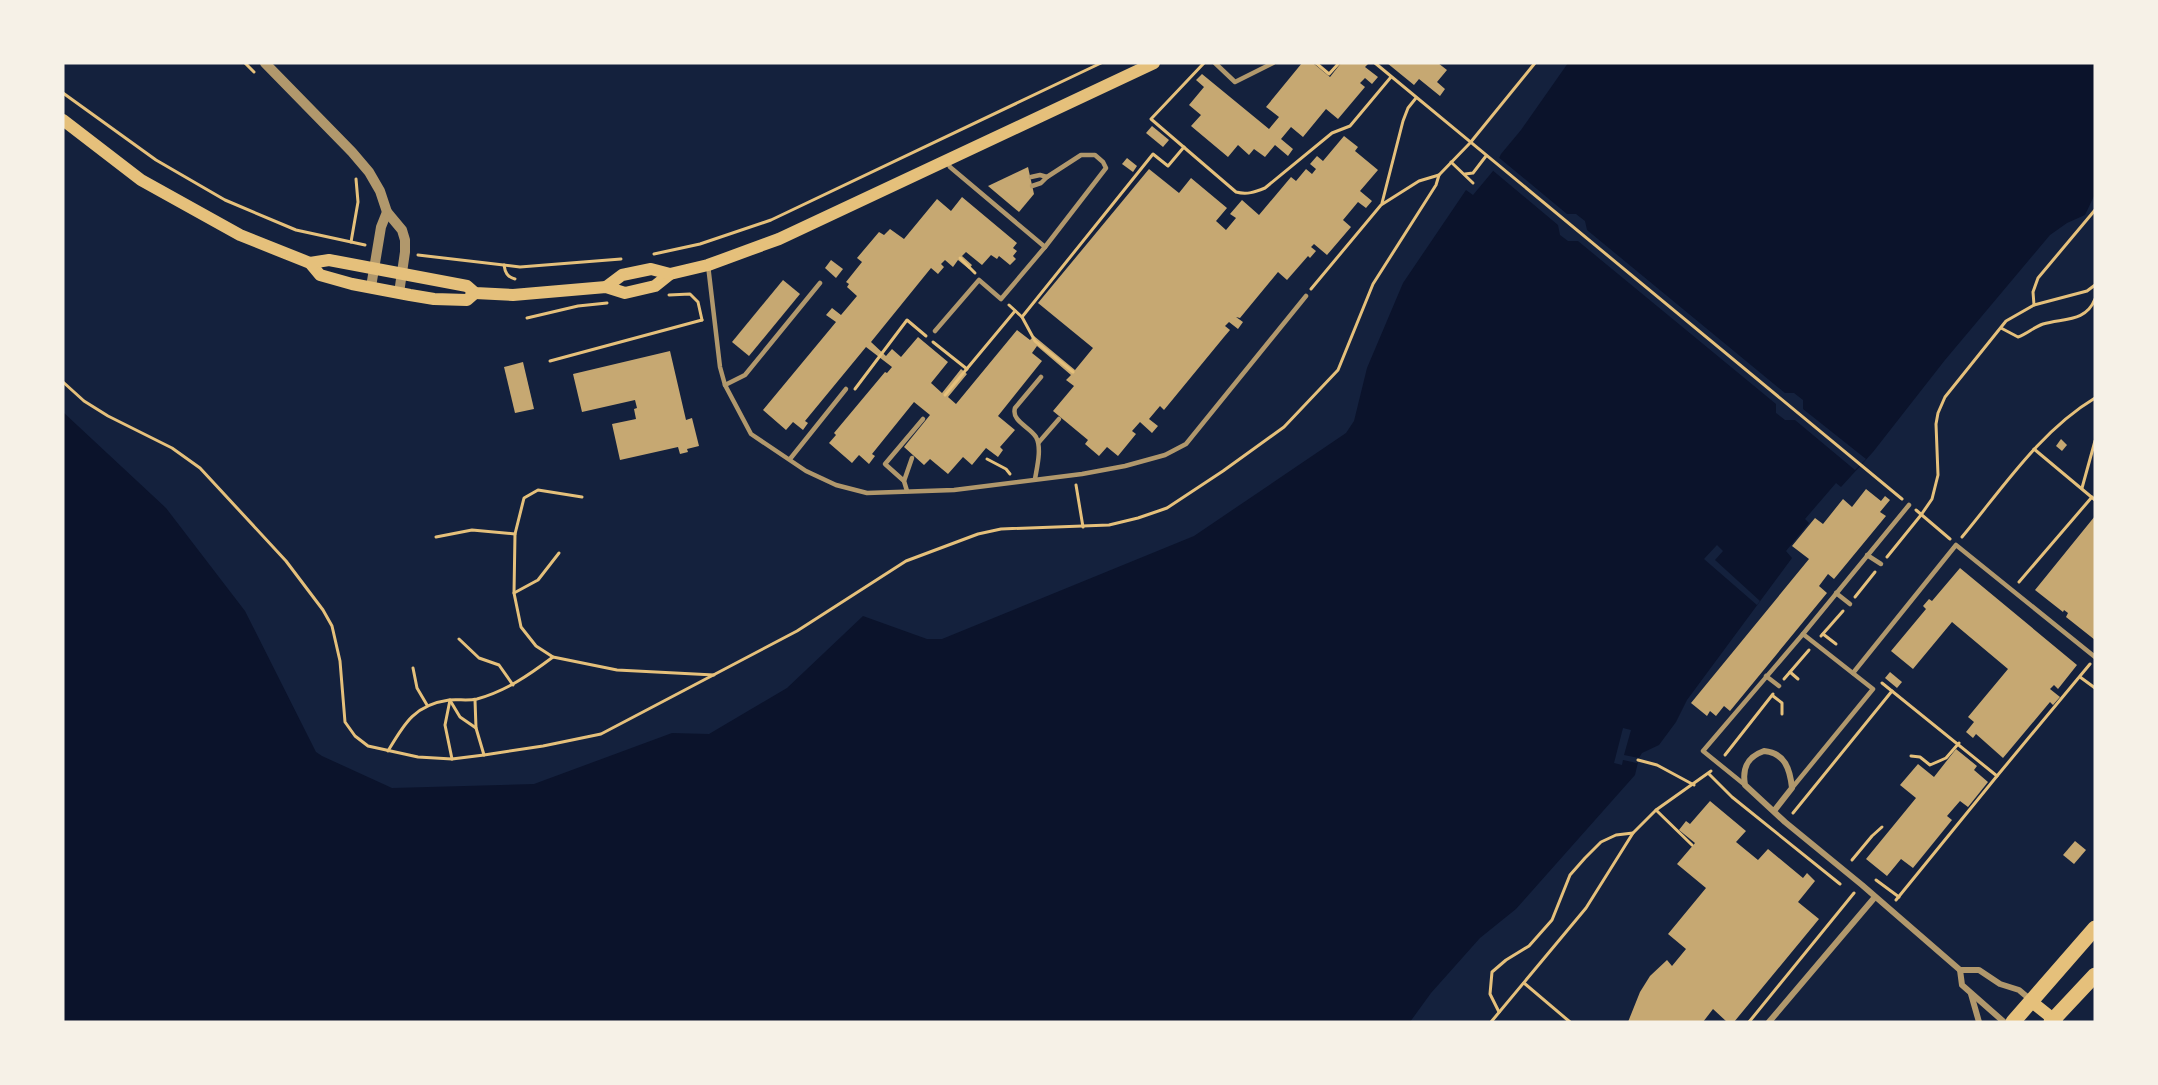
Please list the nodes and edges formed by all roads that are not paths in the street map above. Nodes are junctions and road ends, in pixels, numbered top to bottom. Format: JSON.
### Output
{"nodes":[{"id":1,"x":266,"y":63,"type":"edge"},
{"id":2,"x":1154,"y":63,"type":"edge"},
{"id":3,"x":1215,"y":63,"type":"edge"},
{"id":4,"x":1273,"y":63,"type":"edge"},
{"id":5,"x":63,"y":120,"type":"edge"},
{"id":6,"x":947,"y":161,"type":"junction"},
{"id":7,"x":1031,"y":177,"type":"dead end"},
{"id":8,"x":1047,"y":177,"type":"junction"},
{"id":9,"x":1032,"y":186,"type":"dead end"},
{"id":10,"x":387,"y":212,"type":"junction"},
{"id":11,"x":1045,"y":247,"type":"junction"},
{"id":12,"x":309,"y":263,"type":"junction"},
{"id":13,"x":708,"y":265,"type":"junction"},
{"id":14,"x":374,"y":270,"type":"junction"},
{"id":15,"x":670,"y":274,"type":"junction"},
{"id":16,"x":402,"y":275,"type":"junction"},
{"id":17,"x":820,"y":283,"type":"dead end"},
{"id":18,"x":606,"y":286,"type":"junction"},
{"id":19,"x":371,"y":287,"type":"junction"},
{"id":20,"x":399,"y":293,"type":"junction"},
{"id":21,"x":475,"y":293,"type":"junction"},
{"id":22,"x":1306,"y":296,"type":"road end"},
{"id":23,"x":935,"y":331,"type":"dead end"},
{"id":24,"x":1041,"y":377,"type":"dead end"},
{"id":25,"x":725,"y":385,"type":"junction"},
{"id":26,"x":846,"y":389,"type":"dead end"},
{"id":27,"x":923,"y":419,"type":"dead end"},
{"id":28,"x":1059,"y":419,"type":"dead end"},
{"id":29,"x":1039,"y":442,"type":"junction"},
{"id":30,"x":912,"y":458,"type":"dead end"},
{"id":31,"x":790,"y":459,"type":"junction"},
{"id":32,"x":1035,"y":479,"type":"junction"},
{"id":33,"x":904,"y":481,"type":"junction"},
{"id":34,"x":907,"y":491,"type":"junction"},
{"id":35,"x":1909,"y":505,"type":"road end"},
{"id":36,"x":1867,"y":555,"type":"junction"},
{"id":37,"x":1881,"y":564,"type":"dead end"},
{"id":38,"x":1836,"y":592,"type":"junction"},
{"id":39,"x":1850,"y":604,"type":"dead end"},
{"id":40,"x":1803,"y":634,"type":"junction"},
{"id":41,"x":2095,"y":657,"type":"edge"},
{"id":42,"x":1853,"y":673,"type":"junction"},
{"id":43,"x":1766,"y":676,"type":"junction"},
{"id":44,"x":1779,"y":686,"type":"dead end"},
{"id":45,"x":1744,"y":785,"type":"junction"},
{"id":46,"x":1792,"y":788,"type":"junction"},
{"id":47,"x":1774,"y":811,"type":"junction"},
{"id":48,"x":1875,"y":897,"type":"junction"},
{"id":49,"x":2095,"y":928,"type":"edge"},
{"id":50,"x":1960,"y":970,"type":"junction"},
{"id":51,"x":2095,"y":975,"type":"edge"},
{"id":52,"x":1971,"y":994,"type":"junction"},
{"id":53,"x":2032,"y":1002,"type":"junction"},
{"id":54,"x":2054,"y":1021,"type":"edge"},
{"id":55,"x":1769,"y":1022,"type":"edge"},
{"id":56,"x":1979,"y":1022,"type":"edge"},
{"id":57,"x":2004,"y":1022,"type":"edge"},
{"id":58,"x":2013,"y":1022,"type":"edge"}],
"edges":[{"from":1,"to":10,"type":"street"},
{"from":2,"to":6,"type":"main road"},
{"from":3,"to":4,"type":"lane"},
{"from":5,"to":12,"type":"main road"},
{"from":6,"to":11,"type":"lane"},
{"from":6,"to":13,"type":"main road"},
{"from":7,"to":8,"type":"lane"},
{"from":8,"to":9,"type":"lane"},
{"from":8,"to":11,"type":"lane"},
{"from":10,"to":14,"type":"street"},
{"from":10,"to":16,"type":"street"},
{"from":11,"to":23,"type":"lane"},
{"from":12,"to":14,"type":"main road"},
{"from":12,"to":19,"type":"main road"},
{"from":13,"to":15,"type":"main road"},
{"from":13,"to":25,"type":"lane"},
{"from":14,"to":16,"type":"main road"},
{"from":14,"to":19,"type":"street"},
{"from":15,"to":18,"type":"main road"},
{"from":15,"to":18,"type":"main road"},
{"from":16,"to":20,"type":"street"},
{"from":16,"to":21,"type":"main road"},
{"from":17,"to":25,"type":"lane"},
{"from":18,"to":21,"type":"main road"},
{"from":19,"to":20,"type":"main road"},
{"from":20,"to":21,"type":"main road"},
{"from":22,"to":32,"type":"lane"},
{"from":24,"to":29,"type":"lane"},
{"from":25,"to":31,"type":"lane"},
{"from":26,"to":31,"type":"lane"},
{"from":27,"to":33,"type":"lane"},
{"from":28,"to":29,"type":"lane"},
{"from":29,"to":32,"type":"lane"},
{"from":30,"to":33,"type":"lane"},
{"from":31,"to":34,"type":"lane"},
{"from":32,"to":34,"type":"lane"},
{"from":33,"to":34,"type":"lane"},
{"from":35,"to":36,"type":"lane"},
{"from":36,"to":37,"type":"lane"},
{"from":36,"to":38,"type":"lane"},
{"from":38,"to":39,"type":"lane"},
{"from":38,"to":40,"type":"lane"},
{"from":40,"to":42,"type":"lane"},
{"from":40,"to":43,"type":"lane"},
{"from":41,"to":42,"type":"lane"},
{"from":42,"to":46,"type":"lane"},
{"from":43,"to":44,"type":"lane"},
{"from":43,"to":45,"type":"lane"},
{"from":45,"to":46,"type":"street"},
{"from":45,"to":47,"type":"street"},
{"from":46,"to":47,"type":"street"},
{"from":47,"to":48,"type":"street"},
{"from":48,"to":50,"type":"street"},
{"from":48,"to":55,"type":"street"},
{"from":49,"to":53,"type":"highway"},
{"from":50,"to":52,"type":"street"},
{"from":50,"to":53,"type":"street"},
{"from":51,"to":54,"type":"highway"},
{"from":52,"to":56,"type":"street"},
{"from":52,"to":57,"type":"street"},
{"from":53,"to":54,"type":"main road"},
{"from":53,"to":58,"type":"highway"}]}
